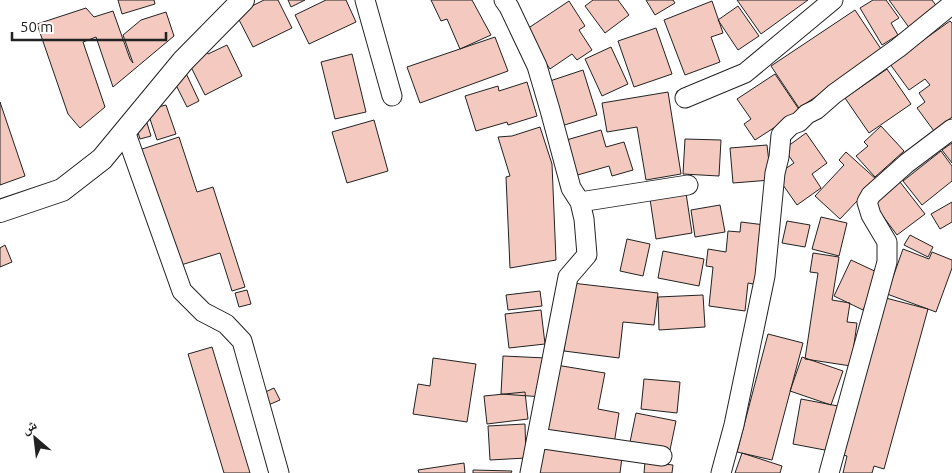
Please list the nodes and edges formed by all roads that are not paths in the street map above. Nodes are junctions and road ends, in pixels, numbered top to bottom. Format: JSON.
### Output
{"nodes":[{"id":1,"x":243,"y":0,"type":"edge"},
{"id":2,"x":365,"y":0,"type":"edge"},
{"id":3,"x":504,"y":0,"type":"edge"},
{"id":4,"x":833,"y":0,"type":"edge"},
{"id":5,"x":947,"y":0,"type":"edge"},
{"id":6,"x":952,"y":5,"type":"edge"},
{"id":7,"x":392,"y":96,"type":"dead end"},
{"id":8,"x":685,"y":98,"type":"dead end"},
{"id":9,"x":952,"y":129,"type":"edge"},
{"id":10,"x":125,"y":131,"type":"junction"},
{"id":11,"x":688,"y":185,"type":"dead end"},
{"id":12,"x":580,"y":202,"type":"junction"},
{"id":13,"x":0,"y":211,"type":"edge"},
{"id":14,"x":537,"y":438,"type":"junction"},
{"id":15,"x":662,"y":456,"type":"dead end"},
{"id":16,"x":279,"y":473,"type":"edge"},
{"id":17,"x":530,"y":473,"type":"edge"},
{"id":18,"x":721,"y":473,"type":"edge"},
{"id":19,"x":829,"y":473,"type":"edge"}],
"edges":[{"from":1,"to":10,"type":"street"},
{"from":2,"to":7,"type":"street"},
{"from":3,"to":12,"type":"street"},
{"from":4,"to":8,"type":"street"},
{"from":5,"to":6,"type":"street"},
{"from":6,"to":18,"type":"street"},
{"from":9,"to":19,"type":"street"},
{"from":10,"to":13,"type":"street"},
{"from":10,"to":16,"type":"street"},
{"from":11,"to":12,"type":"street"},
{"from":12,"to":14,"type":"street"},
{"from":14,"to":15,"type":"street"},
{"from":14,"to":17,"type":"street"}]}
